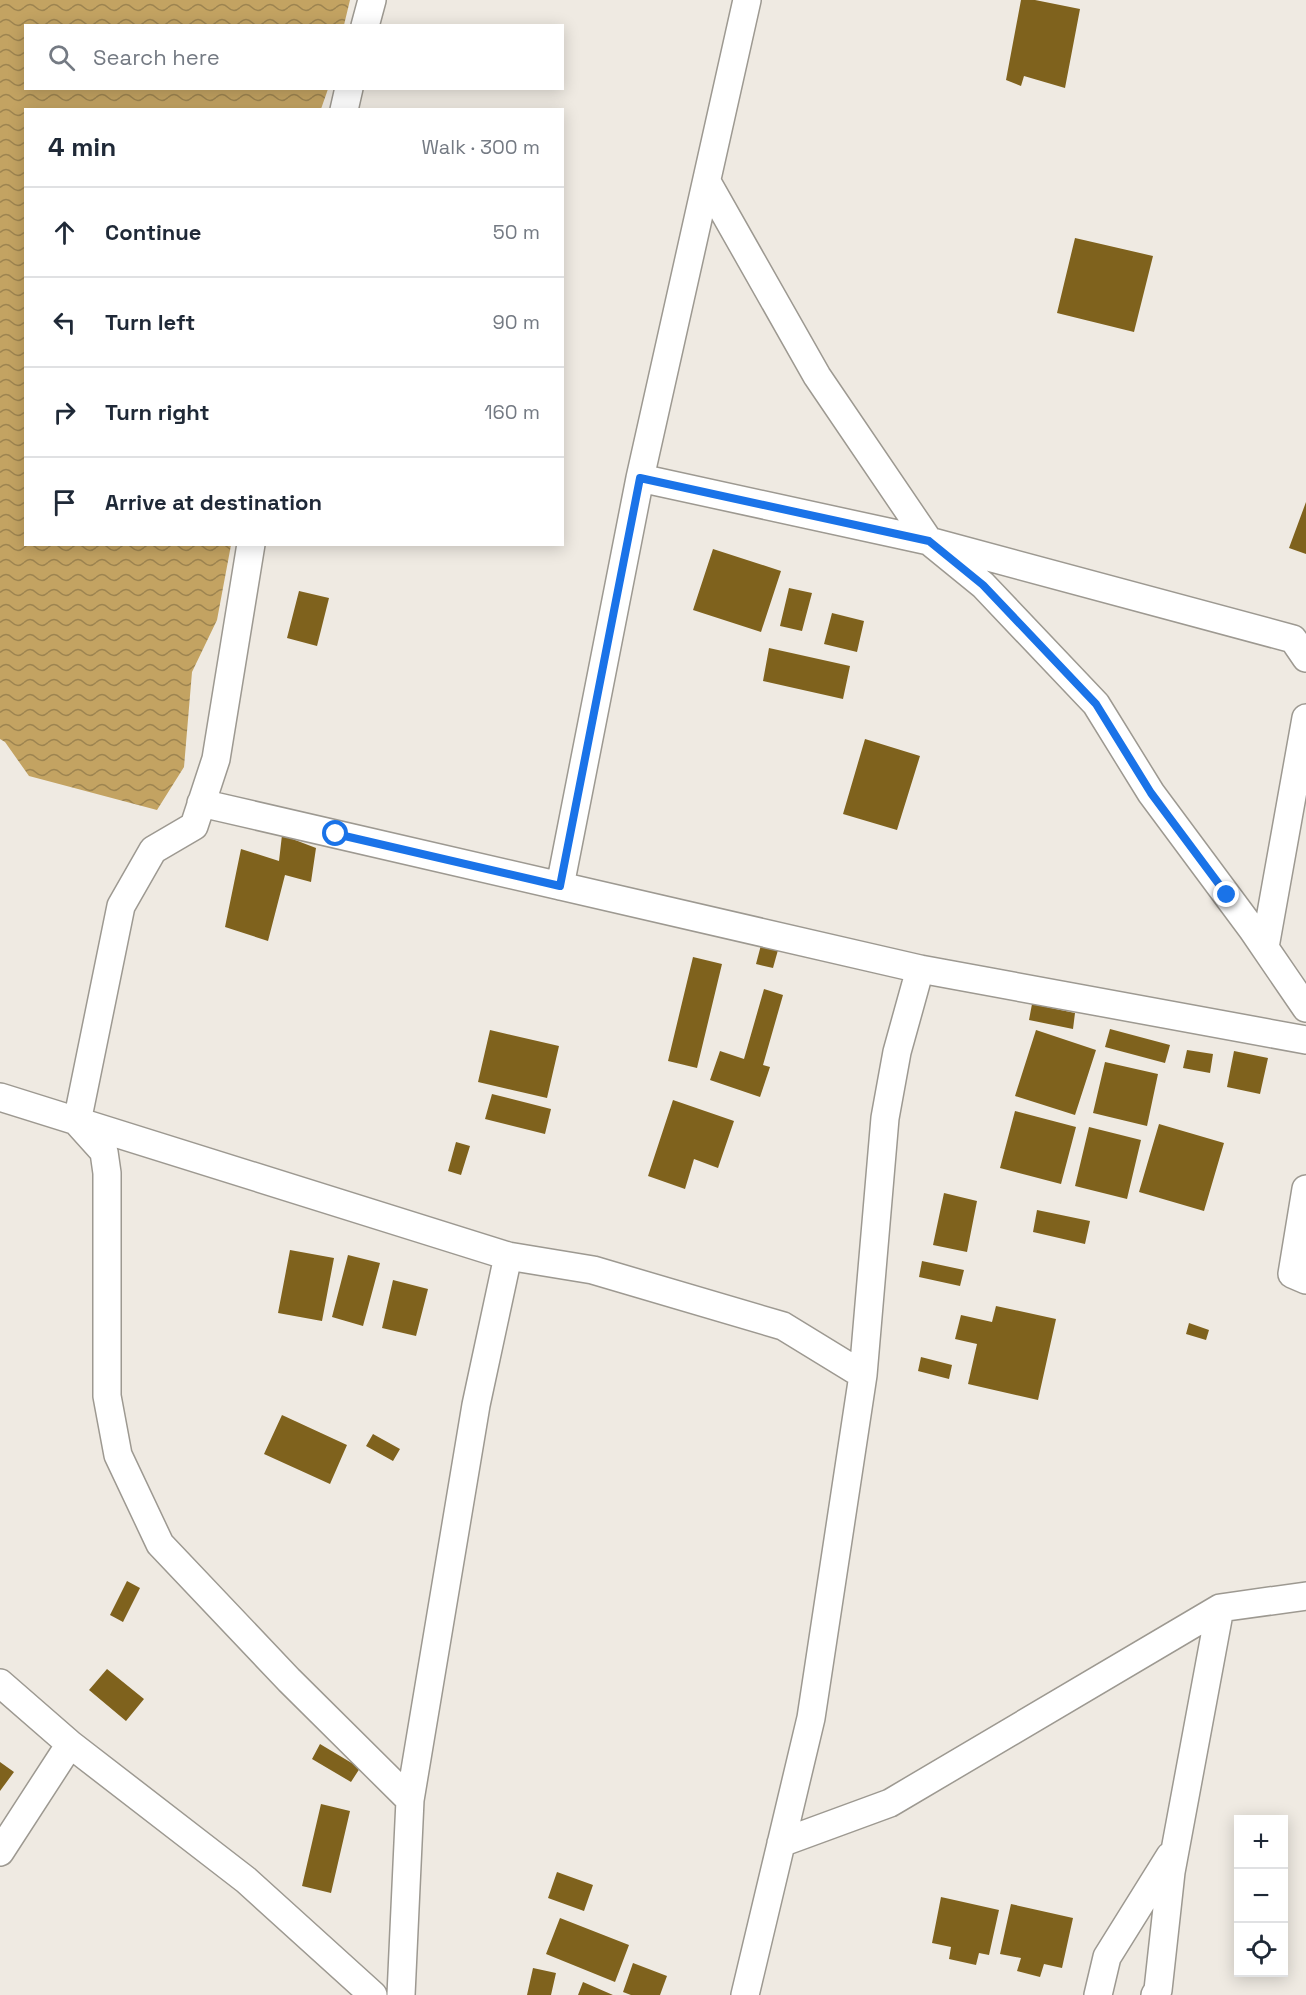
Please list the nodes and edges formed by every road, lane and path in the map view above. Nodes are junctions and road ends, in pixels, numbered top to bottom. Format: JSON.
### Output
{"nodes":[{"id":1,"x":372,"y":0,"type":"edge"},
{"id":2,"x":747,"y":0,"type":"edge"},
{"id":3,"x":366,"y":24,"type":"edge"},
{"id":4,"x":349,"y":90,"type":"edge"},
{"id":5,"x":344,"y":108,"type":"edge"},
{"id":6,"x":706,"y":182,"type":"junction"},
{"id":7,"x":640,"y":478,"type":"junction"},
{"id":8,"x":929,"y":541,"type":"junction"},
{"id":9,"x":251,"y":546,"type":"edge"},
{"id":10,"x":1302,"y":645,"type":"edge"},
{"id":11,"x":1306,"y":718,"type":"edge"},
{"id":12,"x":201,"y":803,"type":"junction"},
{"id":13,"x":560,"y":886,"type":"junction"},
{"id":14,"x":1265,"y":948,"type":"junction"},
{"id":15,"x":920,"y":969,"type":"junction"},
{"id":16,"x":1306,"y":1008,"type":"edge"},
{"id":17,"x":1306,"y":1040,"type":"edge"},
{"id":18,"x":0,"y":1097,"type":"edge"},
{"id":19,"x":77,"y":1122,"type":"junction"},
{"id":20,"x":1306,"y":1189,"type":"edge"},
{"id":21,"x":508,"y":1256,"type":"junction"},
{"id":22,"x":1306,"y":1280,"type":"edge"},
{"id":23,"x":863,"y":1375,"type":"junction"},
{"id":24,"x":1306,"y":1596,"type":"edge"},
{"id":25,"x":1220,"y":1608,"type":"junction"},
{"id":26,"x":0,"y":1683,"type":"edge"},
{"id":27,"x":70,"y":1744,"type":"junction"},
{"id":28,"x":410,"y":1800,"type":"junction"},
{"id":29,"x":782,"y":1843,"type":"junction"},
{"id":30,"x":1175,"y":1847,"type":"junction"},
{"id":31,"x":0,"y":1852,"type":"edge"},
{"id":32,"x":374,"y":1995,"type":"edge"},
{"id":33,"x":401,"y":1995,"type":"edge"},
{"id":34,"x":745,"y":1995,"type":"edge"},
{"id":35,"x":1098,"y":1995,"type":"edge"},
{"id":36,"x":1155,"y":1995,"type":"edge"}],
"edges":[{"from":1,"to":3,"type":"street"},
{"from":2,"to":6,"type":"street"},
{"from":4,"to":5,"type":"street"},
{"from":6,"to":7,"type":"street"},
{"from":6,"to":8,"type":"street"},
{"from":7,"to":8,"type":"street"},
{"from":7,"to":13,"type":"street"},
{"from":8,"to":10,"type":"street"},
{"from":8,"to":14,"type":"street"},
{"from":9,"to":12,"type":"street"},
{"from":11,"to":14,"type":"street"},
{"from":12,"to":13,"type":"street"},
{"from":12,"to":19,"type":"street"},
{"from":13,"to":15,"type":"street"},
{"from":14,"to":16,"type":"street"},
{"from":15,"to":17,"type":"street"},
{"from":15,"to":23,"type":"street"},
{"from":18,"to":19,"type":"street"},
{"from":19,"to":21,"type":"street"},
{"from":19,"to":28,"type":"street"},
{"from":20,"to":22,"type":"street"},
{"from":21,"to":23,"type":"street"},
{"from":21,"to":28,"type":"street"},
{"from":23,"to":29,"type":"street"},
{"from":24,"to":25,"type":"street"},
{"from":25,"to":29,"type":"street"},
{"from":25,"to":30,"type":"street"},
{"from":26,"to":27,"type":"street"},
{"from":27,"to":31,"type":"street"},
{"from":27,"to":32,"type":"street"},
{"from":28,"to":33,"type":"street"},
{"from":29,"to":34,"type":"street"},
{"from":30,"to":35,"type":"street"},
{"from":30,"to":36,"type":"street"}]}
